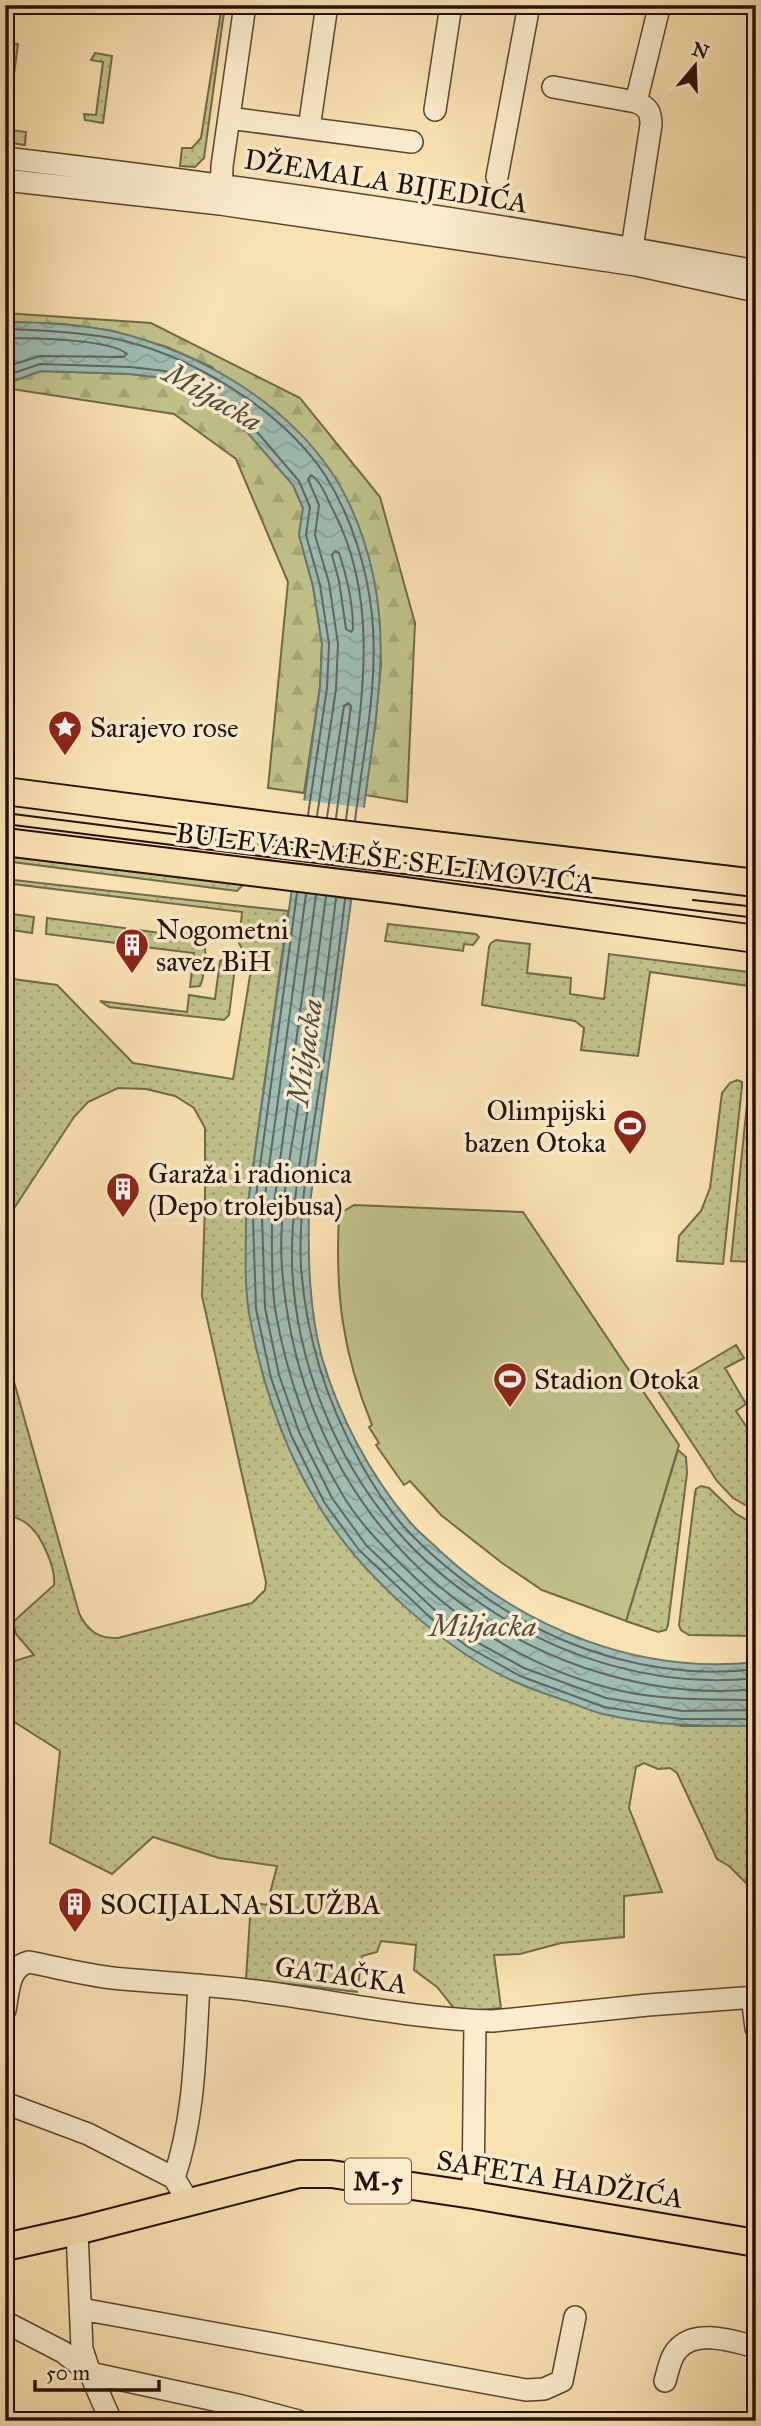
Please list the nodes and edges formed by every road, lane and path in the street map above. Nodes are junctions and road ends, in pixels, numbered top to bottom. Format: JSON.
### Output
{"nodes":[{"id":1,"x":245,"y":5,"type":"edge"},
{"id":2,"x":327,"y":5,"type":"edge"},
{"id":3,"x":451,"y":5,"type":"edge"},
{"id":4,"x":528,"y":5,"type":"edge"},
{"id":5,"x":654,"y":5,"type":"edge"},
{"id":6,"x":553,"y":87,"type":"dead end"},
{"id":7,"x":635,"y":102,"type":"junction"},
{"id":8,"x":435,"y":110,"type":"dead end"},
{"id":9,"x":229,"y":118,"type":"junction"},
{"id":10,"x":309,"y":128,"type":"junction"},
{"id":11,"x":412,"y":142,"type":"dead end"},
{"id":12,"x":5,"y":158,"type":"edge"},
{"id":13,"x":497,"y":177,"type":"dead end"},
{"id":14,"x":5,"y":180,"type":"edge"},
{"id":15,"x":221,"y":194,"type":"junction"},
{"id":16,"x":632,"y":247,"type":"junction"},
{"id":17,"x":756,"y":271,"type":"edge"},
{"id":18,"x":756,"y":291,"type":"edge"},
{"id":19,"x":5,"y":791,"type":"edge"},
{"id":20,"x":5,"y":842,"type":"edge"},
{"id":21,"x":756,"y":883,"type":"edge"},
{"id":22,"x":756,"y":939,"type":"edge"},
{"id":23,"x":199,"y":1985,"type":"junction"},
{"id":24,"x":754,"y":1997,"type":"edge"},
{"id":25,"x":5,"y":2010,"type":"edge"},
{"id":26,"x":475,"y":2021,"type":"junction"},
{"id":27,"x":756,"y":2028,"type":"edge"},
{"id":28,"x":5,"y":2103,"type":"edge"},
{"id":29,"x":174,"y":2178,"type":"junction"},
{"id":30,"x":474,"y":2195,"type":"junction"},
{"id":31,"x":189,"y":2203,"type":"junction"},
{"id":32,"x":77,"y":2231,"type":"junction"},
{"id":33,"x":756,"y":2243,"type":"edge"},
{"id":34,"x":5,"y":2247,"type":"edge"},
{"id":35,"x":80,"y":2309,"type":"junction"},
{"id":36,"x":575,"y":2317,"type":"dead end"},
{"id":37,"x":5,"y":2322,"type":"edge"},
{"id":38,"x":756,"y":2347,"type":"edge"},
{"id":39,"x":90,"y":2374,"type":"junction"},
{"id":40,"x":665,"y":2381,"type":"dead end"},
{"id":41,"x":111,"y":2421,"type":"edge"},
{"id":42,"x":298,"y":2421,"type":"edge"}],
"edges":[{"from":1,"to":9,"type":"street"},
{"from":2,"to":10,"type":"street"},
{"from":3,"to":8,"type":"street"},
{"from":4,"to":13,"type":"street"},
{"from":5,"to":7,"type":"street"},
{"from":6,"to":7,"type":"street"},
{"from":7,"to":16,"type":"street"},
{"from":9,"to":10,"type":"street"},
{"from":9,"to":15,"type":"street"},
{"from":10,"to":11,"type":"street"},
{"from":12,"to":15,"type":"street","name":"DŽEMALA BIJEDIĆA"},
{"from":14,"to":15,"type":"street","name":"DŽEMALA BIJEDIĆA"},
{"from":15,"to":16,"type":"street","name":"DŽEMALA BIJEDIĆA"},
{"from":15,"to":18,"type":"street","name":"DŽEMALA BIJEDIĆA"},
{"from":16,"to":17,"type":"street","name":"DŽEMALA BIJEDIĆA"},
{"from":19,"to":21,"type":"main road","name":"BULEVAR MEŠE SELIMOVIĆA"},
{"from":20,"to":22,"type":"main road","name":"BULEVAR MEŠE SELIMOVIĆA"},
{"from":23,"to":25,"type":"street","name":"GATAČKA"},
{"from":23,"to":26,"type":"street","name":"GATAČKA"},
{"from":23,"to":29,"type":"street"},
{"from":24,"to":26,"type":"street","name":"GATAČKA"},
{"from":24,"to":27,"type":"street","name":"GATAČKA"},
{"from":26,"to":30,"type":"street"},
{"from":28,"to":29,"type":"street"},
{"from":29,"to":31,"type":"street"},
{"from":30,"to":31,"type":"main road","name":"SAFETA HADŽIĆA","number":"M-5"},
{"from":30,"to":33,"type":"main road","name":"SAFETA HADŽIĆA","number":"M-5"},
{"from":31,"to":32,"type":"main road","name":"SAFETA HADŽIĆA","number":"M-5"},
{"from":32,"to":34,"type":"main road","name":"SAFETA HADŽIĆA","number":"M-5"},
{"from":32,"to":35,"type":"street"},
{"from":35,"to":36,"type":"street"},
{"from":35,"to":39,"type":"street"},
{"from":37,"to":39,"type":"street"},
{"from":38,"to":40,"type":"street"},
{"from":39,"to":41,"type":"street"},
{"from":39,"to":42,"type":"street"}]}
